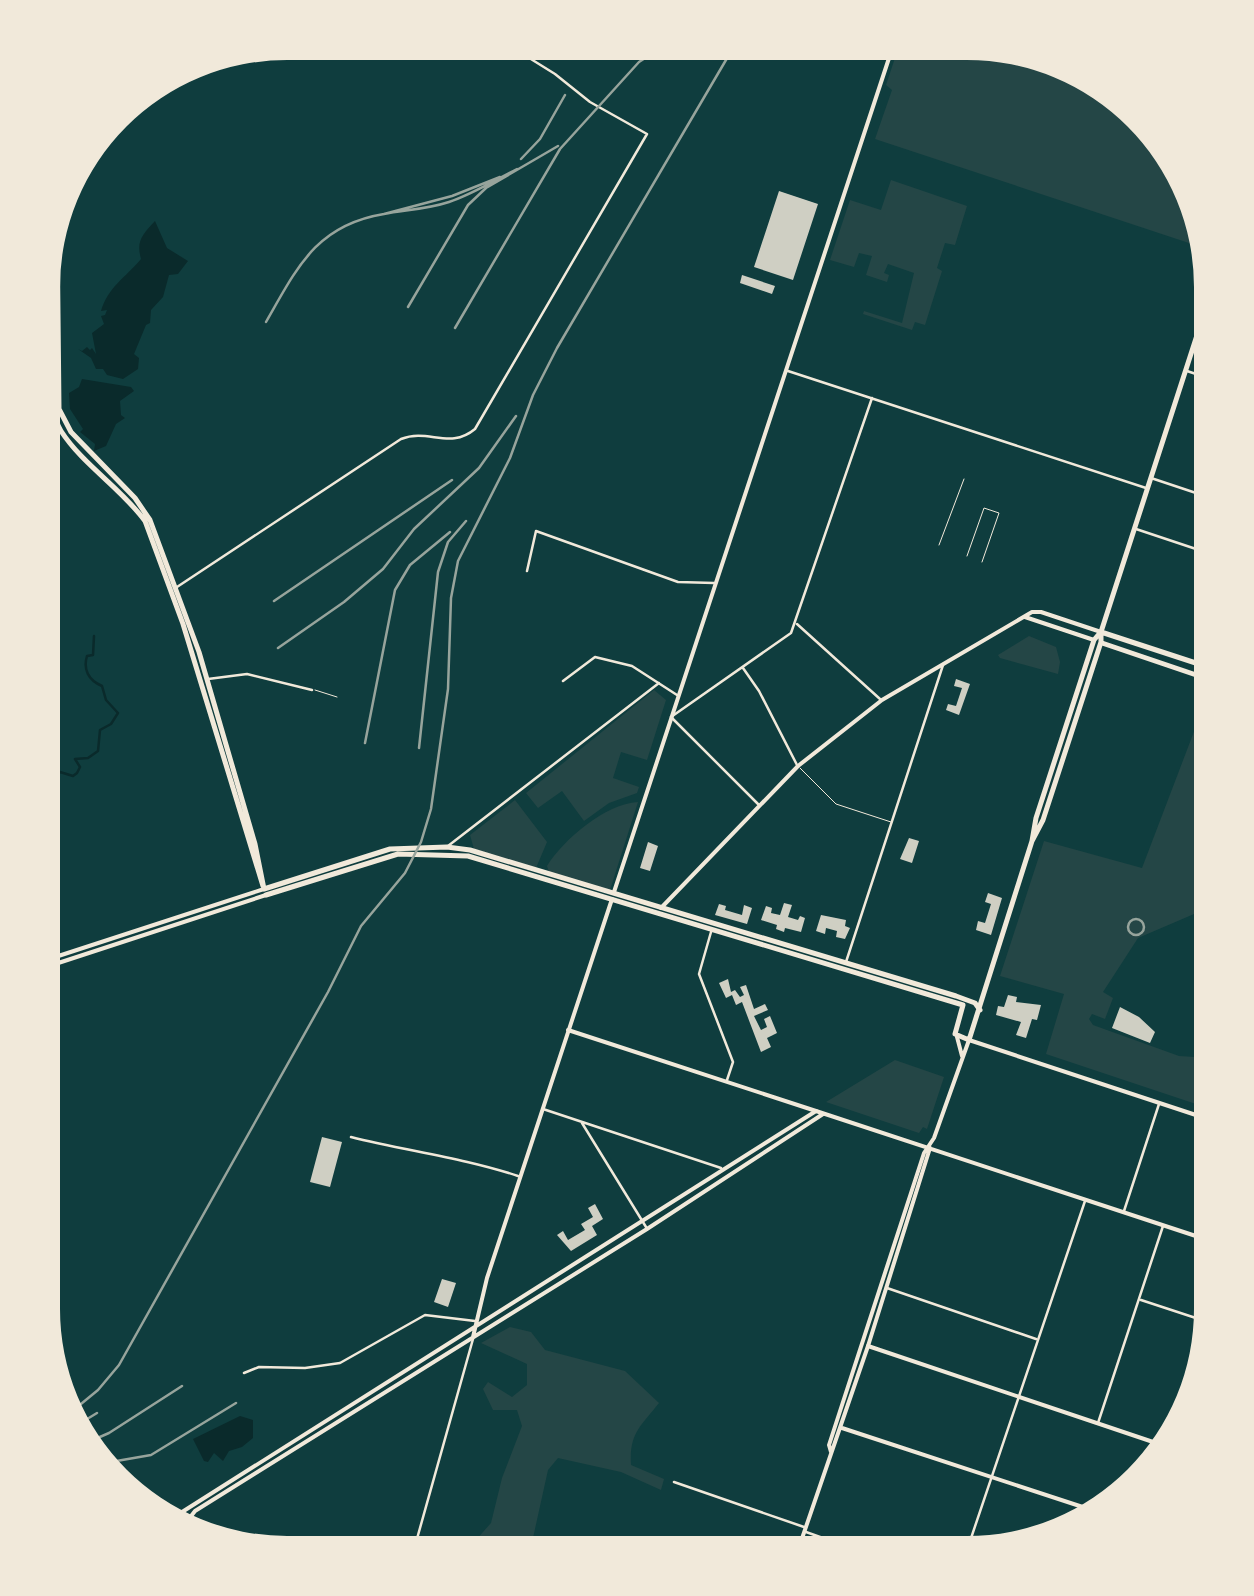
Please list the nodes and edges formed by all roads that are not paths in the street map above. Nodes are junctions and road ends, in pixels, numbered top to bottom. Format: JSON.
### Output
{"nodes":[{"id":1,"x":533,"y":60,"type":"edge"},
{"id":2,"x":887,"y":60,"type":"edge"},
{"id":3,"x":1194,"y":347,"type":"edge"},
{"id":4,"x":786,"y":370,"type":"junction"},
{"id":5,"x":1186,"y":371,"type":"junction"},
{"id":6,"x":1194,"y":373,"type":"edge"},
{"id":7,"x":872,"y":398,"type":"junction"},
{"id":8,"x":60,"y":411,"type":"edge"},
{"id":9,"x":60,"y":426,"type":"edge"},
{"id":10,"x":1151,"y":478,"type":"junction"},
{"id":11,"x":964,"y":479,"type":"dead end"},
{"id":12,"x":1148,"y":488,"type":"junction"},
{"id":13,"x":1194,"y":492,"type":"edge"},
{"id":14,"x":1135,"y":529,"type":"junction"},
{"id":15,"x":939,"y":545,"type":"dead end"},
{"id":16,"x":1194,"y":548,"type":"edge"},
{"id":17,"x":967,"y":556,"type":"dead end"},
{"id":18,"x":982,"y":562,"type":"dead end"},
{"id":19,"x":527,"y":571,"type":"dead end"},
{"id":20,"x":716,"y":583,"type":"junction"},
{"id":21,"x":176,"y":588,"type":"junction"},
{"id":22,"x":1024,"y":617,"type":"junction"},
{"id":23,"x":796,"y":623,"type":"junction"},
{"id":24,"x":1101,"y":632,"type":"junction"},
{"id":25,"x":1098,"y":641,"type":"junction"},
{"id":26,"x":1194,"y":662,"type":"edge"},
{"id":27,"x":944,"y":664,"type":"junction"},
{"id":28,"x":743,"y":668,"type":"junction"},
{"id":29,"x":1194,"y":674,"type":"edge"},
{"id":30,"x":207,"y":679,"type":"junction"},
{"id":31,"x":562,"y":681,"type":"dead end"},
{"id":32,"x":660,"y":684,"type":"junction"},
{"id":33,"x":312,"y":690,"type":"joint"},
{"id":34,"x":678,"y":696,"type":"junction"},
{"id":35,"x":337,"y":697,"type":"dead end"},
{"id":36,"x":882,"y":700,"type":"junction"},
{"id":37,"x":671,"y":717,"type":"junction"},
{"id":38,"x":798,"y":766,"type":"junction"},
{"id":39,"x":759,"y":805,"type":"junction"},
{"id":40,"x":892,"y":822,"type":"junction"},
{"id":41,"x":447,"y":847,"type":"junction"},
{"id":42,"x":441,"y":854,"type":"junction"},
{"id":43,"x":265,"y":892,"type":"junction"},
{"id":44,"x":612,"y":896,"type":"junction"},
{"id":45,"x":673,"y":896,"type":"junction"},
{"id":46,"x":659,"y":910,"type":"junction"},
{"id":47,"x":684,"y":914,"type":"junction"},
{"id":48,"x":712,"y":930,"type":"junction"},
{"id":49,"x":60,"y":958,"type":"edge"},
{"id":50,"x":845,"y":966,"type":"junction"},
{"id":51,"x":982,"y":996,"type":"junction"},
{"id":52,"x":972,"y":1001,"type":"junction"},
{"id":53,"x":963,"y":1004,"type":"junction"},
{"id":54,"x":980,"y":1010,"type":"junction"},
{"id":55,"x":568,"y":1030,"type":"junction"},
{"id":56,"x":957,"y":1037,"type":"junction"},
{"id":57,"x":969,"y":1040,"type":"junction"},
{"id":58,"x":962,"y":1060,"type":"junction"},
{"id":59,"x":726,"y":1082,"type":"junction"},
{"id":60,"x":1159,"y":1103,"type":"junction"},
{"id":61,"x":542,"y":1109,"type":"junction"},
{"id":62,"x":816,"y":1111,"type":"junction"},
{"id":63,"x":824,"y":1114,"type":"junction"},
{"id":64,"x":1194,"y":1114,"type":"edge"},
{"id":65,"x":581,"y":1122,"type":"junction"},
{"id":66,"x":351,"y":1137,"type":"dead end"},
{"id":67,"x":768,"y":1141,"type":"junction"},
{"id":68,"x":772,"y":1147,"type":"junction"},
{"id":69,"x":930,"y":1148,"type":"junction"},
{"id":70,"x":724,"y":1169,"type":"junction"},
{"id":71,"x":520,"y":1177,"type":"junction"},
{"id":72,"x":1085,"y":1199,"type":"junction"},
{"id":73,"x":1123,"y":1212,"type":"junction"},
{"id":74,"x":643,"y":1222,"type":"junction"},
{"id":75,"x":1163,"y":1225,"type":"junction"},
{"id":76,"x":647,"y":1229,"type":"junction"},
{"id":77,"x":1194,"y":1235,"type":"edge"},
{"id":78,"x":886,"y":1288,"type":"junction"},
{"id":79,"x":1139,"y":1300,"type":"junction"},
{"id":80,"x":1194,"y":1317,"type":"edge"},
{"id":81,"x":475,"y":1324,"type":"junction"},
{"id":82,"x":473,"y":1337,"type":"junction"},
{"id":83,"x":1038,"y":1340,"type":"junction"},
{"id":84,"x":868,"y":1346,"type":"junction"},
{"id":85,"x":244,"y":1373,"type":"dead end"},
{"id":86,"x":1019,"y":1398,"type":"junction"},
{"id":87,"x":1098,"y":1423,"type":"junction"},
{"id":88,"x":838,"y":1427,"type":"junction"},
{"id":89,"x":1152,"y":1441,"type":"edge"},
{"id":90,"x":992,"y":1478,"type":"junction"},
{"id":91,"x":674,"y":1482,"type":"dead end"},
{"id":92,"x":1080,"y":1506,"type":"edge"},
{"id":93,"x":183,"y":1511,"type":"edge"},
{"id":94,"x":192,"y":1515,"type":"edge"},
{"id":95,"x":805,"y":1530,"type":"junction"},
{"id":96,"x":418,"y":1536,"type":"edge"},
{"id":97,"x":803,"y":1536,"type":"edge"},
{"id":98,"x":821,"y":1536,"type":"edge"},
{"id":99,"x":972,"y":1536,"type":"edge"}],
"edges":[{"from":1,"to":21,"type":"street"},
{"from":2,"to":4,"type":"main road"},
{"from":3,"to":5,"type":"main road"},
{"from":4,"to":7,"type":"street"},
{"from":4,"to":20,"type":"main road"},
{"from":5,"to":6,"type":"street"},
{"from":5,"to":10,"type":"main road"},
{"from":7,"to":12,"type":"street"},
{"from":7,"to":23,"type":"street"},
{"from":8,"to":21,"type":"main road"},
{"from":9,"to":43,"type":"main road"},
{"from":10,"to":12,"type":"main road"},
{"from":10,"to":13,"type":"street"},
{"from":11,"to":15,"type":"lane"},
{"from":12,"to":14,"type":"main road"},
{"from":14,"to":16,"type":"street"},
{"from":14,"to":24,"type":"main road"},
{"from":17,"to":18,"type":"lane"},
{"from":19,"to":20,"type":"street"},
{"from":20,"to":34,"type":"main road"},
{"from":21,"to":30,"type":"main road"},
{"from":22,"to":24,"type":"main road"},
{"from":22,"to":25,"type":"main road"},
{"from":22,"to":27,"type":"main road"},
{"from":23,"to":28,"type":"street"},
{"from":23,"to":36,"type":"street"},
{"from":24,"to":25,"type":"main road"},
{"from":24,"to":26,"type":"main road"},
{"from":25,"to":29,"type":"main road"},
{"from":25,"to":51,"type":"main road"},
{"from":27,"to":36,"type":"main road"},
{"from":27,"to":40,"type":"street"},
{"from":28,"to":37,"type":"street"},
{"from":28,"to":38,"type":"street"},
{"from":30,"to":33,"type":"street"},
{"from":30,"to":43,"type":"main road"},
{"from":31,"to":32,"type":"street"},
{"from":32,"to":34,"type":"street"},
{"from":32,"to":41,"type":"street"},
{"from":33,"to":35,"type":"lane"},
{"from":34,"to":37,"type":"main road"},
{"from":36,"to":38,"type":"main road"},
{"from":37,"to":39,"type":"street"},
{"from":37,"to":44,"type":"main road"},
{"from":38,"to":39,"type":"main road"},
{"from":38,"to":40,"type":"lane"},
{"from":39,"to":45,"type":"main road"},
{"from":40,"to":50,"type":"street"},
{"from":41,"to":42,"type":"main road"},
{"from":41,"to":43,"type":"main road"},
{"from":41,"to":44,"type":"main road"},
{"from":42,"to":43,"type":"main road"},
{"from":42,"to":44,"type":"main road"},
{"from":43,"to":49,"type":"main road"},
{"from":44,"to":46,"type":"main road"},
{"from":44,"to":55,"type":"main road"},
{"from":45,"to":46,"type":"main road"},
{"from":45,"to":47,"type":"main road"},
{"from":46,"to":47,"type":"main road"},
{"from":46,"to":48,"type":"main road"},
{"from":47,"to":50,"type":"main road"},
{"from":48,"to":50,"type":"main road"},
{"from":48,"to":59,"type":"street"},
{"from":50,"to":52,"type":"main road"},
{"from":50,"to":53,"type":"main road"},
{"from":51,"to":52,"type":"main road"},
{"from":51,"to":54,"type":"main road"},
{"from":52,"to":53,"type":"main road"},
{"from":52,"to":54,"type":"main road"},
{"from":53,"to":56,"type":"main road"},
{"from":54,"to":57,"type":"main road"},
{"from":55,"to":59,"type":"main road"},
{"from":55,"to":61,"type":"main road"},
{"from":56,"to":57,"type":"main road"},
{"from":56,"to":58,"type":"main road"},
{"from":57,"to":58,"type":"main road"},
{"from":57,"to":60,"type":"main road"},
{"from":58,"to":69,"type":"main road"},
{"from":59,"to":62,"type":"main road"},
{"from":60,"to":64,"type":"main road"},
{"from":60,"to":73,"type":"street"},
{"from":61,"to":65,"type":"street"},
{"from":61,"to":71,"type":"main road"},
{"from":62,"to":63,"type":"main road"},
{"from":62,"to":67,"type":"main road"},
{"from":63,"to":68,"type":"main road"},
{"from":63,"to":69,"type":"main road"},
{"from":65,"to":70,"type":"street"},
{"from":65,"to":74,"type":"street"},
{"from":66,"to":71,"type":"street"},
{"from":67,"to":68,"type":"main road"},
{"from":67,"to":70,"type":"main road"},
{"from":68,"to":76,"type":"main road"},
{"from":69,"to":72,"type":"main road"},
{"from":69,"to":78,"type":"main road"},
{"from":69,"to":88,"type":"main road"},
{"from":70,"to":74,"type":"main road"},
{"from":71,"to":81,"type":"main road"},
{"from":72,"to":73,"type":"main road"},
{"from":72,"to":83,"type":"street"},
{"from":73,"to":75,"type":"main road"},
{"from":74,"to":76,"type":"street"},
{"from":74,"to":81,"type":"main road"},
{"from":75,"to":77,"type":"main road"},
{"from":75,"to":79,"type":"street"},
{"from":76,"to":82,"type":"main road"},
{"from":78,"to":83,"type":"street"},
{"from":78,"to":84,"type":"main road"},
{"from":79,"to":80,"type":"street"},
{"from":79,"to":87,"type":"street"},
{"from":81,"to":82,"type":"main road"},
{"from":81,"to":85,"type":"street"},
{"from":81,"to":93,"type":"main road"},
{"from":82,"to":94,"type":"main road"},
{"from":82,"to":96,"type":"street"},
{"from":83,"to":86,"type":"street"},
{"from":84,"to":86,"type":"main road"},
{"from":84,"to":88,"type":"main road"},
{"from":86,"to":87,"type":"main road"},
{"from":86,"to":90,"type":"street"},
{"from":87,"to":89,"type":"main road"},
{"from":88,"to":90,"type":"main road"},
{"from":88,"to":95,"type":"main road"},
{"from":90,"to":92,"type":"main road"},
{"from":90,"to":99,"type":"street"},
{"from":91,"to":95,"type":"street"},
{"from":95,"to":97,"type":"main road"},
{"from":95,"to":98,"type":"street"}]}
